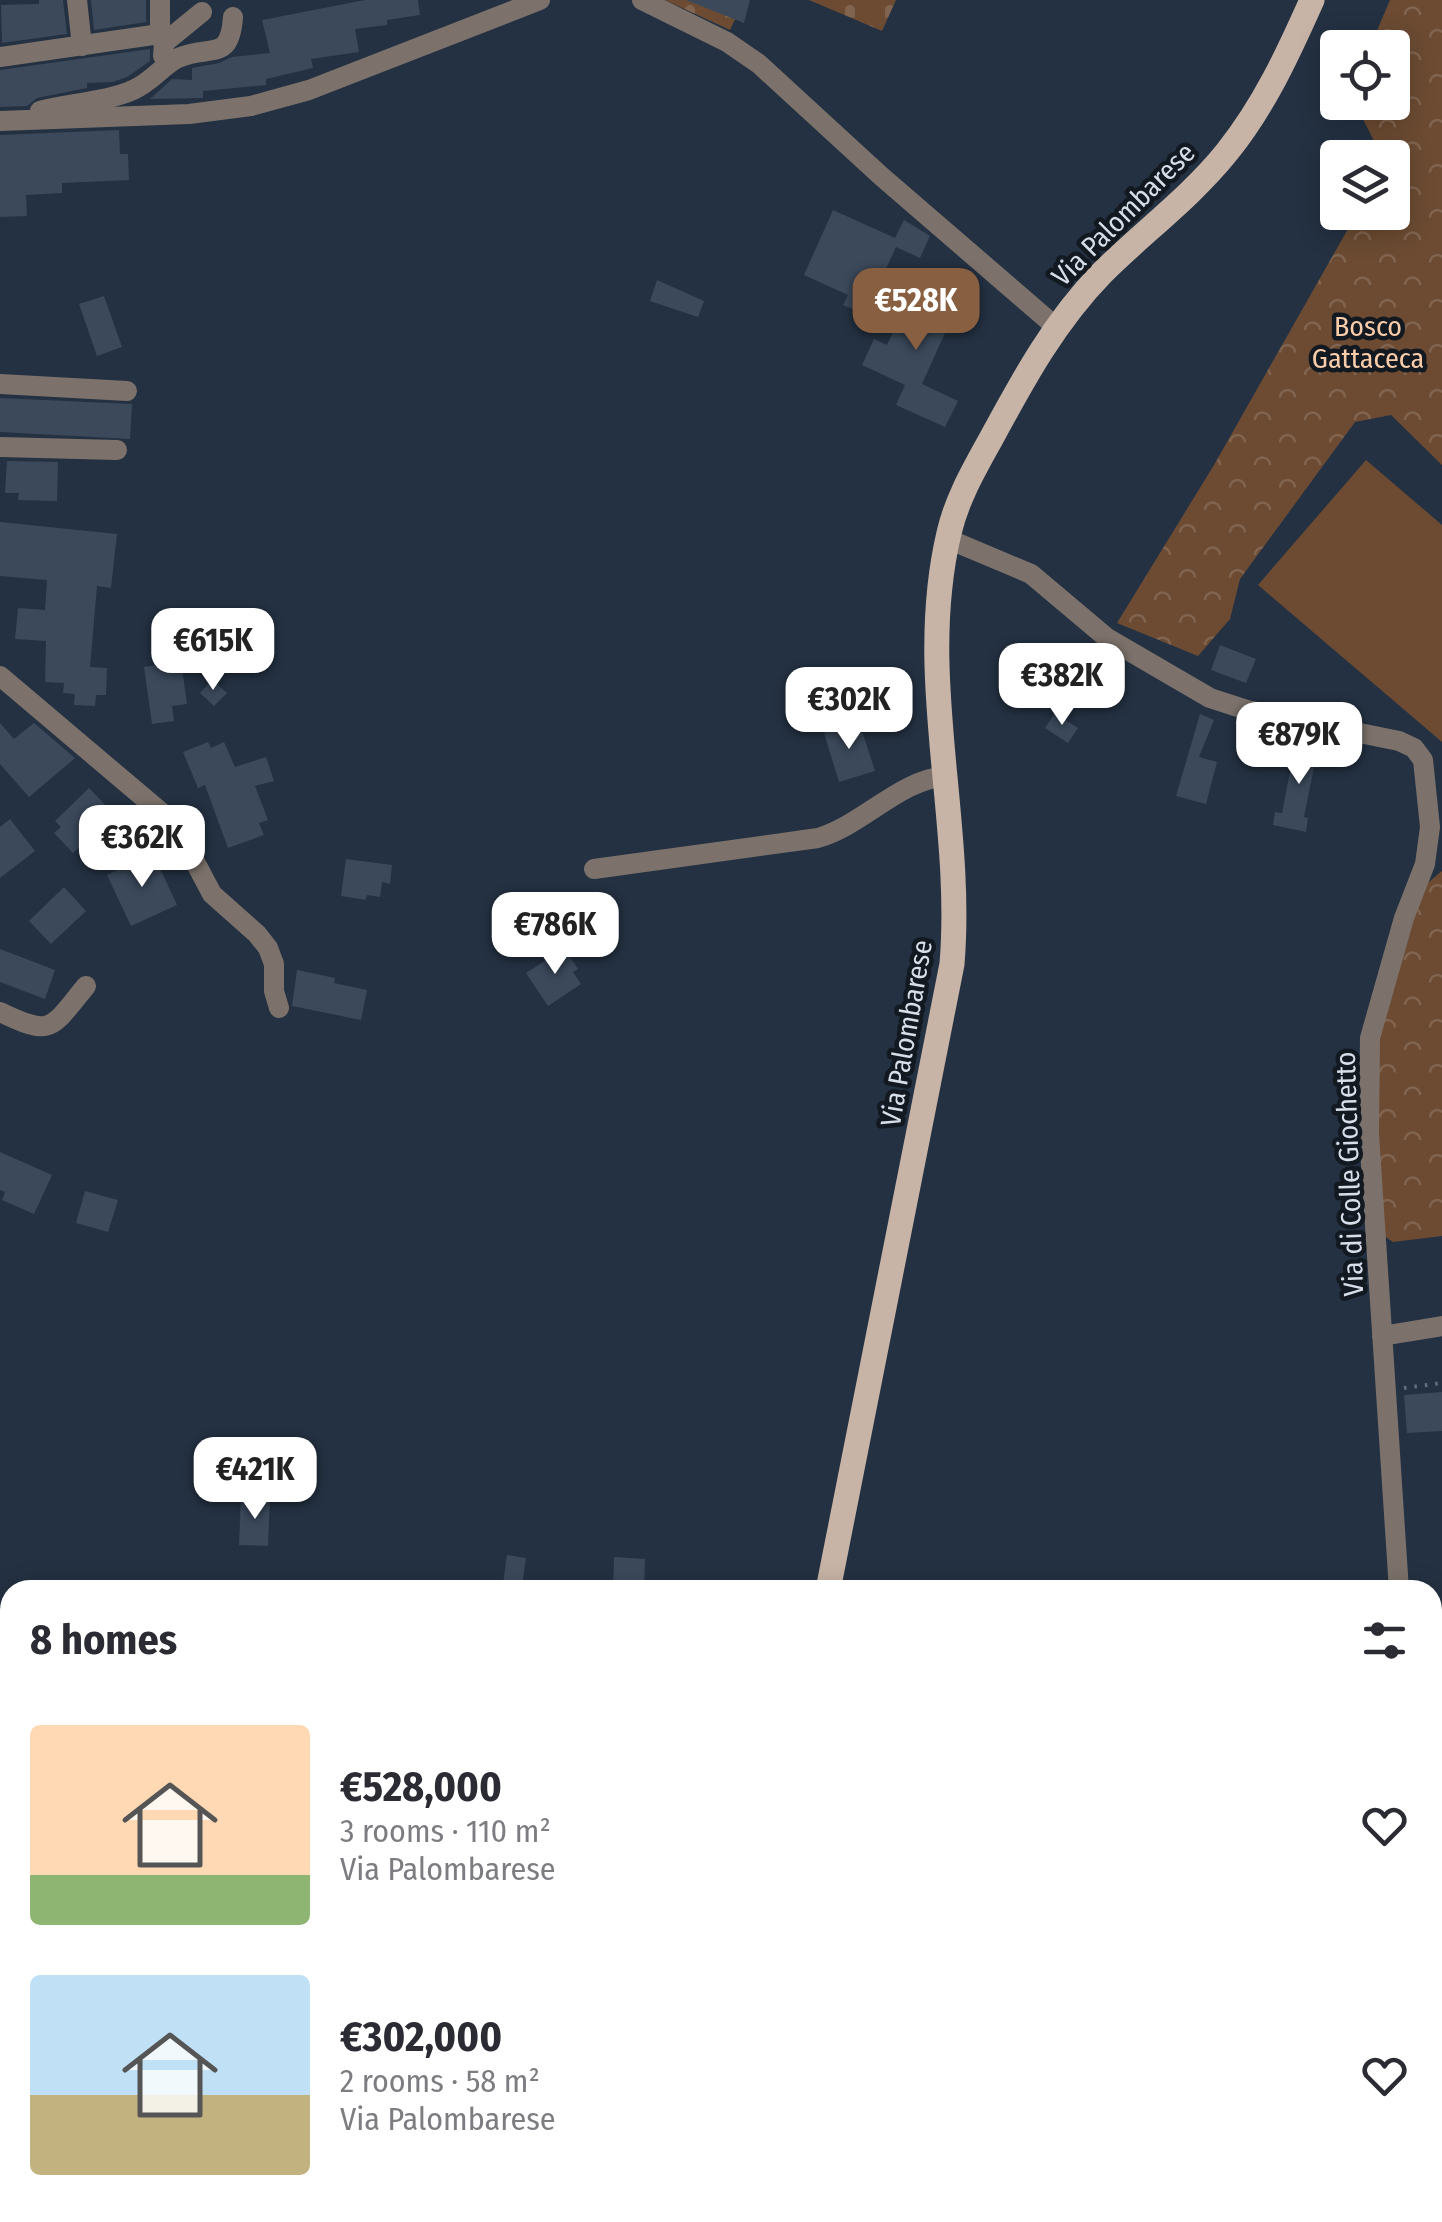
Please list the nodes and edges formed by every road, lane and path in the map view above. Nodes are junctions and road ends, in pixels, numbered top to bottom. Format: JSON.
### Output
{"nodes":[{"id":1,"x":76,"y":0,"type":"edge"},
{"id":2,"x":160,"y":0,"type":"edge"},
{"id":3,"x":540,"y":0,"type":"edge"},
{"id":4,"x":642,"y":0,"type":"edge"},
{"id":5,"x":1312,"y":0,"type":"edge"},
{"id":6,"x":202,"y":12,"type":"dead end"},
{"id":7,"x":233,"y":16,"type":"dead end"},
{"id":8,"x":162,"y":39,"type":"junction"},
{"id":9,"x":82,"y":46,"type":"junction"},
{"id":10,"x":0,"y":57,"type":"edge"},
{"id":11,"x":162,"y":73,"type":"junction"},
{"id":12,"x":4,"y":120,"type":"edge"},
{"id":13,"x":1056,"y":327,"type":"junction"},
{"id":14,"x":0,"y":384,"type":"edge"},
{"id":15,"x":128,"y":391,"type":"dead end"},
{"id":16,"x":0,"y":448,"type":"edge"},
{"id":17,"x":117,"y":450,"type":"dead end"},
{"id":18,"x":948,"y":539,"type":"junction"},
{"id":19,"x":0,"y":676,"type":"edge"},
{"id":20,"x":946,"y":776,"type":"junction"},
{"id":21,"x":594,"y":869,"type":"dead end"},
{"id":22,"x":86,"y":986,"type":"dead end"},
{"id":23,"x":279,"y":1008,"type":"dead end"},
{"id":24,"x":0,"y":1012,"type":"edge"},
{"id":25,"x":1442,"y":1326,"type":"edge"},
{"id":26,"x":1382,"y":1336,"type":"junction"},
{"id":27,"x":1442,"y":1383,"type":"edge"},
{"id":28,"x":1384,"y":1390,"type":"junction"},
{"id":29,"x":830,"y":1580,"type":"edge"},
{"id":30,"x":1398,"y":1580,"type":"edge"}],
"edges":[{"from":1,"to":9,"type":"street"},
{"from":2,"to":8,"type":"street"},
{"from":3,"to":12,"type":"street"},
{"from":4,"to":13,"type":"street"},
{"from":5,"to":13,"type":"main road","name":"Via Palombarese"},
{"from":6,"to":8,"type":"street"},
{"from":7,"to":11,"type":"street"},
{"from":8,"to":9,"type":"street"},
{"from":8,"to":11,"type":"street"},
{"from":9,"to":10,"type":"street"},
{"from":11,"to":12,"type":"street"},
{"from":13,"to":18,"type":"main road","name":"Via Palombarese"},
{"from":14,"to":15,"type":"street"},
{"from":16,"to":17,"type":"street"},
{"from":18,"to":20,"type":"main road","name":"Via Palombarese"},
{"from":18,"to":26,"type":"street","name":"Via di Colle Giochetto"},
{"from":19,"to":23,"type":"street"},
{"from":20,"to":21,"type":"street"},
{"from":20,"to":29,"type":"main road","name":"Via Palombarese"},
{"from":22,"to":24,"type":"street"},
{"from":25,"to":26,"type":"street"},
{"from":26,"to":28,"type":"street","name":"Via di Colle Giochetto"},
{"from":27,"to":28,"type":"path"},
{"from":28,"to":30,"type":"street","name":"Via di Colle Giochetto"}]}
